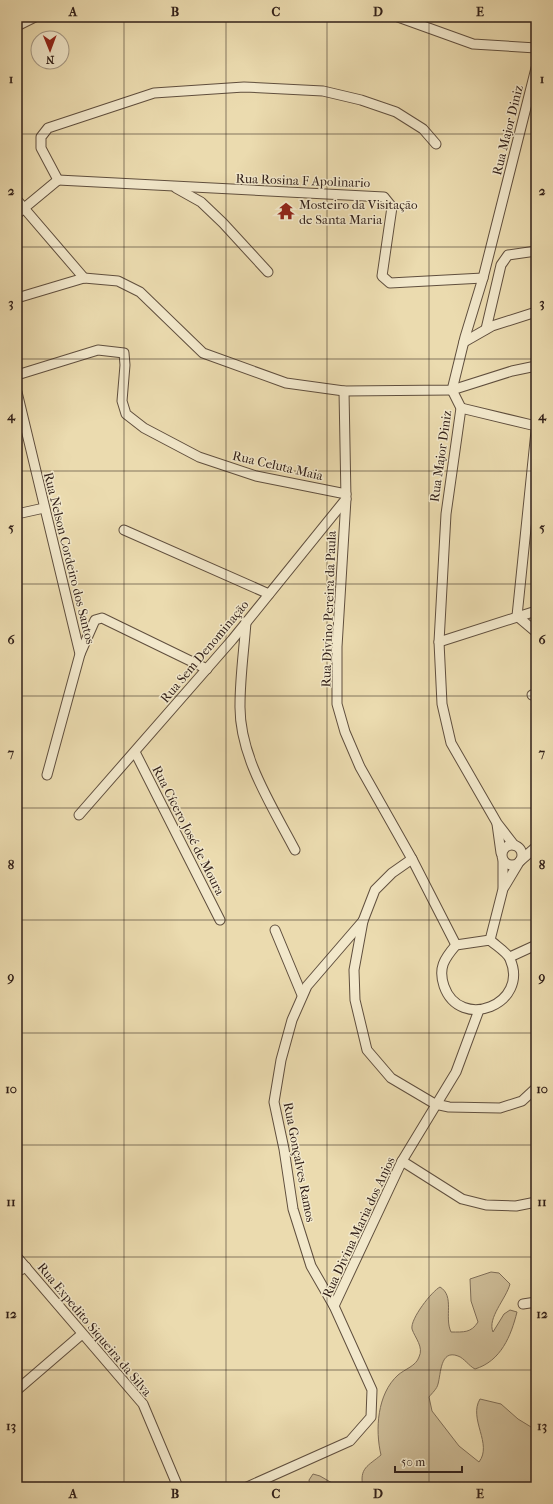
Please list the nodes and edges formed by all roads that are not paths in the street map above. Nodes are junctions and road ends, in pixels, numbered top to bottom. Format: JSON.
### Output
{"nodes":[{"id":1,"x":35,"y":17,"type":"edge"},
{"id":2,"x":398,"y":17,"type":"edge"},
{"id":3,"x":17,"y":26,"type":"edge"},
{"id":4,"x":536,"y":48,"type":"edge"},
{"id":5,"x":536,"y":68,"type":"edge"},
{"id":6,"x":436,"y":144,"type":"dead end"},
{"id":7,"x":58,"y":180,"type":"junction"},
{"id":8,"x":175,"y":188,"type":"junction"},
{"id":9,"x":17,"y":200,"type":"edge"},
{"id":10,"x":20,"y":211,"type":"edge"},
{"id":11,"x":536,"y":251,"type":"edge"},
{"id":12,"x":268,"y":272,"type":"dead end"},
{"id":13,"x":84,"y":278,"type":"junction"},
{"id":14,"x":483,"y":278,"type":"junction"},
{"id":15,"x":17,"y":298,"type":"edge"},
{"id":16,"x":536,"y":312,"type":"edge"},
{"id":17,"x":486,"y":329,"type":"junction"},
{"id":18,"x":464,"y":342,"type":"junction"},
{"id":19,"x":536,"y":366,"type":"edge"},
{"id":20,"x":17,"y":375,"type":"edge"},
{"id":21,"x":344,"y":390,"type":"junction"},
{"id":22,"x":452,"y":390,"type":"junction"},
{"id":23,"x":17,"y":392,"type":"edge"},
{"id":24,"x":461,"y":408,"type":"junction"},
{"id":25,"x":536,"y":426,"type":"edge"},
{"id":26,"x":536,"y":431,"type":"edge"},
{"id":27,"x":346,"y":496,"type":"junction"},
{"id":28,"x":44,"y":508,"type":"junction"},
{"id":29,"x":17,"y":514,"type":"edge"},
{"id":30,"x":124,"y":530,"type":"dead end"},
{"id":31,"x":269,"y":594,"type":"junction"},
{"id":32,"x":536,"y":611,"type":"edge"},
{"id":33,"x":517,"y":616,"type":"junction"},
{"id":34,"x":246,"y":622,"type":"junction"},
{"id":35,"x":536,"y":632,"type":"edge"},
{"id":36,"x":439,"y":642,"type":"junction"},
{"id":37,"x":80,"y":654,"type":"junction"},
{"id":38,"x":207,"y":669,"type":"junction"},
{"id":39,"x":135,"y":752,"type":"junction"},
{"id":40,"x":47,"y":775,"type":"dead end"},
{"id":41,"x":79,"y":815,"type":"dead end"},
{"id":42,"x":497,"y":823,"type":"junction"},
{"id":43,"x":536,"y":844,"type":"edge"},
{"id":44,"x":516,"y":846,"type":"junction"},
{"id":45,"x":536,"y":847,"type":"edge"},
{"id":46,"x":295,"y":850,"type":"dead end"},
{"id":47,"x":502,"y":857,"type":"junction"},
{"id":48,"x":412,"y":859,"type":"junction"},
{"id":49,"x":519,"y":862,"type":"junction"},
{"id":50,"x":503,"y":889,"type":"junction"},
{"id":51,"x":220,"y":920,"type":"dead end"},
{"id":52,"x":363,"y":921,"type":"junction"},
{"id":53,"x":275,"y":930,"type":"dead end"},
{"id":54,"x":490,"y":940,"type":"junction"},
{"id":55,"x":456,"y":945,"type":"junction"},
{"id":56,"x":536,"y":945,"type":"edge"},
{"id":57,"x":510,"y":957,"type":"junction"},
{"id":58,"x":302,"y":995,"type":"junction"},
{"id":59,"x":479,"y":1010,"type":"junction"},
{"id":60,"x":536,"y":1088,"type":"edge"},
{"id":61,"x":435,"y":1104,"type":"junction"},
{"id":62,"x":402,"y":1161,"type":"junction"},
{"id":63,"x":536,"y":1202,"type":"edge"},
{"id":64,"x":17,"y":1257,"type":"edge"},
{"id":65,"x":26,"y":1267,"type":"junction"},
{"id":66,"x":17,"y":1272,"type":"edge"},
{"id":67,"x":536,"y":1302,"type":"edge"},
{"id":68,"x":523,"y":1304,"type":"dead end"},
{"id":69,"x":334,"y":1306,"type":"junction"},
{"id":70,"x":82,"y":1334,"type":"junction"},
{"id":71,"x":17,"y":1390,"type":"edge"},
{"id":72,"x":178,"y":1487,"type":"edge"},
{"id":73,"x":247,"y":1487,"type":"edge"}],
"edges":[{"from":1,"to":3,"type":"street"},
{"from":2,"to":4,"type":"street"},
{"from":5,"to":14,"type":"street","name":"Rua Major Diniz"},
{"from":6,"to":7,"type":"street"},
{"from":7,"to":8,"type":"street","name":"Rua Rosina F Apolinario"},
{"from":7,"to":10,"type":"street"},
{"from":8,"to":12,"type":"street"},
{"from":8,"to":14,"type":"street","name":"Rua Rosina F Apolinario"},
{"from":9,"to":10,"type":"street"},
{"from":10,"to":13,"type":"street"},
{"from":11,"to":17,"type":"street"},
{"from":13,"to":15,"type":"street"},
{"from":13,"to":21,"type":"street"},
{"from":14,"to":18,"type":"street","name":"Rua Major Diniz"},
{"from":16,"to":17,"type":"street"},
{"from":17,"to":18,"type":"street"},
{"from":18,"to":22,"type":"street","name":"Rua Major Diniz"},
{"from":19,"to":22,"type":"street"},
{"from":20,"to":27,"type":"street","name":"Rua Celuta Maia"},
{"from":21,"to":22,"type":"street"},
{"from":21,"to":27,"type":"street","name":"Rua Divino Pereira da Paula"},
{"from":22,"to":24,"type":"street","name":"Rua Major Diniz"},
{"from":23,"to":28,"type":"street","name":"Rua Nelson Cordeiro dos Santos"},
{"from":24,"to":25,"type":"street"},
{"from":24,"to":36,"type":"street","name":"Rua Major Diniz"},
{"from":26,"to":33,"type":"street"},
{"from":27,"to":31,"type":"street","name":"Rua Sem Denominação"},
{"from":27,"to":48,"type":"street","name":"Rua Divino Pereira da Paula"},
{"from":28,"to":29,"type":"street"},
{"from":28,"to":37,"type":"street","name":"Rua Nelson Cordeiro dos Santos"},
{"from":30,"to":31,"type":"street"},
{"from":31,"to":34,"type":"street","name":"Rua Sem Denominação"},
{"from":32,"to":33,"type":"street"},
{"from":33,"to":35,"type":"street"},
{"from":33,"to":36,"type":"street"},
{"from":34,"to":38,"type":"street","name":"Rua Sem Denominação"},
{"from":34,"to":46,"type":"street"},
{"from":36,"to":42,"type":"street","name":"Rua Major Diniz"},
{"from":37,"to":38,"type":"street"},
{"from":37,"to":40,"type":"street","name":"Rua Nelson Cordeiro dos Santos"},
{"from":38,"to":39,"type":"street","name":"Rua Sem Denominação"},
{"from":39,"to":41,"type":"street","name":"Rua Sem Denominação"},
{"from":39,"to":51,"type":"street","name":"Rua Cícero José de Moura"},
{"from":42,"to":44,"type":"street","name":"Rua Major Diniz"},
{"from":42,"to":47,"type":"street","name":"Rua Major Diniz"},
{"from":43,"to":44,"type":"street"},
{"from":44,"to":47,"type":"street"},
{"from":44,"to":49,"type":"street"},
{"from":45,"to":49,"type":"street"},
{"from":47,"to":49,"type":"street"},
{"from":47,"to":50,"type":"street","name":"Rua Major Diniz"},
{"from":48,"to":52,"type":"street"},
{"from":48,"to":55,"type":"street","name":"Rua Divino Pereira da Paula"},
{"from":49,"to":50,"type":"street"},
{"from":50,"to":54,"type":"street"},
{"from":52,"to":58,"type":"street","name":"Rua Gonçalves Ramos"},
{"from":52,"to":61,"type":"street"},
{"from":53,"to":58,"type":"street"},
{"from":54,"to":55,"type":"street"},
{"from":54,"to":57,"type":"street"},
{"from":55,"to":59,"type":"street"},
{"from":56,"to":57,"type":"street"},
{"from":57,"to":59,"type":"street"},
{"from":58,"to":69,"type":"street","name":"Rua Gonçalves Ramos"},
{"from":59,"to":61,"type":"street","name":"Rua Divina Maria dos Anjos"},
{"from":60,"to":61,"type":"street"},
{"from":61,"to":62,"type":"street","name":"Rua Divina Maria dos Anjos"},
{"from":62,"to":63,"type":"street"},
{"from":62,"to":69,"type":"street","name":"Rua Divina Maria dos Anjos"},
{"from":64,"to":65,"type":"street","name":"Rua Expedito Siqueira da Silva"},
{"from":65,"to":66,"type":"street"},
{"from":65,"to":70,"type":"street","name":"Rua Expedito Siqueira da Silva"},
{"from":67,"to":68,"type":"street"},
{"from":69,"to":73,"type":"street","name":"Rua Divina Maria dos Anjos"},
{"from":70,"to":71,"type":"street"},
{"from":70,"to":72,"type":"street","name":"Rua Expedito Siqueira da Silva"}]}
